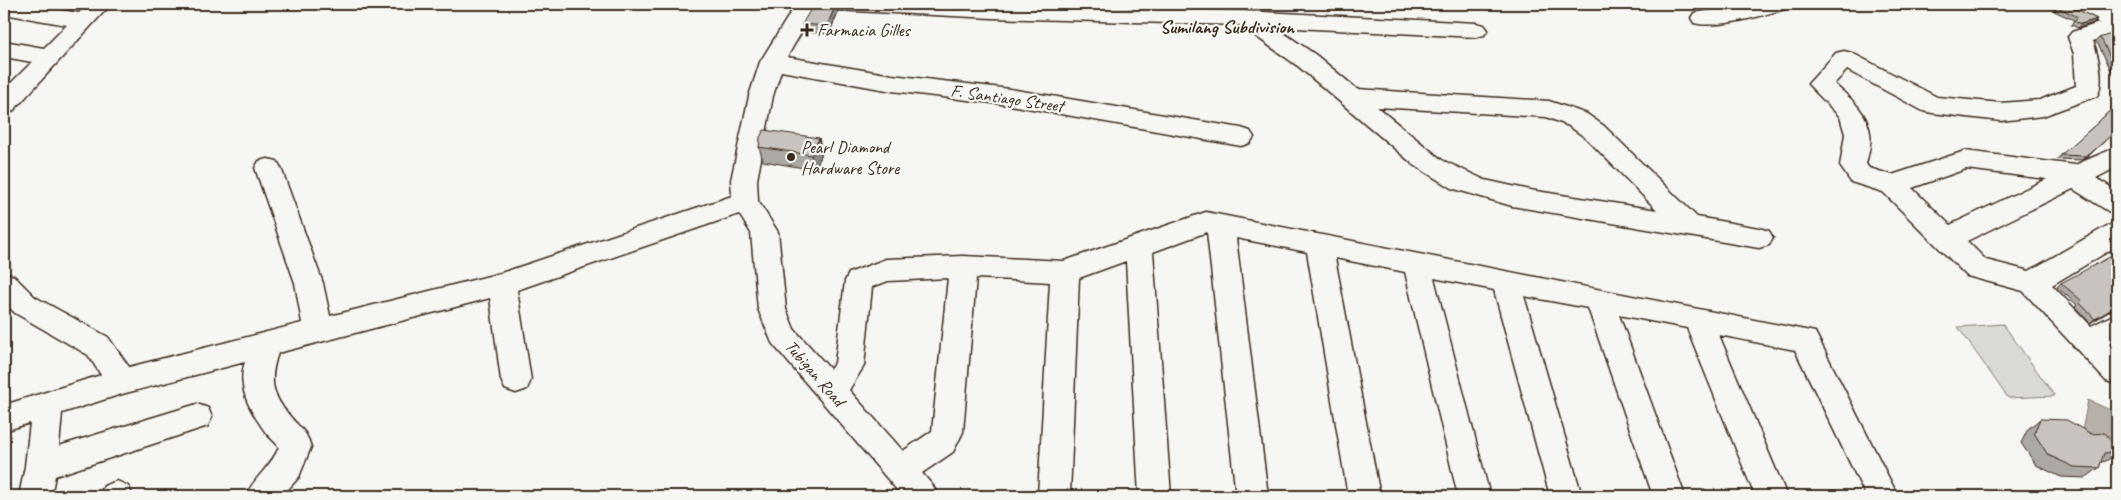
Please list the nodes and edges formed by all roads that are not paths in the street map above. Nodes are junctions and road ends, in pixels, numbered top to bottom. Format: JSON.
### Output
{"nodes":[{"id":1,"x":100,"y":4,"type":"edge"},
{"id":2,"x":808,"y":4,"type":"edge"},
{"id":3,"x":822,"y":4,"type":"edge"},
{"id":4,"x":1777,"y":4,"type":"edge"},
{"id":5,"x":2077,"y":4,"type":"edge"},
{"id":6,"x":4,"y":7,"type":"edge"},
{"id":7,"x":1244,"y":18,"type":"junction"},
{"id":8,"x":1702,"y":18,"type":"dead end"},
{"id":9,"x":84,"y":21,"type":"junction"},
{"id":10,"x":2117,"y":23,"type":"edge"},
{"id":11,"x":1476,"y":30,"type":"dead end"},
{"id":12,"x":4,"y":48,"type":"edge"},
{"id":13,"x":50,"y":57,"type":"junction"},
{"id":14,"x":772,"y":62,"type":"junction"},
{"id":15,"x":1350,"y":97,"type":"junction"},
{"id":16,"x":6,"y":100,"type":"edge"},
{"id":17,"x":1242,"y":137,"type":"dead end"},
{"id":18,"x":2117,"y":156,"type":"edge"},
{"id":19,"x":268,"y":168,"type":"dead end"},
{"id":20,"x":2075,"y":177,"type":"junction"},
{"id":21,"x":1892,"y":185,"type":"junction"},
{"id":22,"x":745,"y":202,"type":"junction"},
{"id":23,"x":2117,"y":204,"type":"edge"},
{"id":24,"x":1221,"y":225,"type":"junction"},
{"id":25,"x":1689,"y":226,"type":"junction"},
{"id":26,"x":2117,"y":233,"type":"edge"},
{"id":27,"x":1759,"y":238,"type":"dead end"},
{"id":28,"x":1947,"y":239,"type":"junction"},
{"id":29,"x":1319,"y":245,"type":"junction"},
{"id":30,"x":1139,"y":246,"type":"junction"},
{"id":31,"x":1417,"y":264,"type":"junction"},
{"id":32,"x":963,"y":267,"type":"junction"},
{"id":33,"x":1065,"y":272,"type":"junction"},
{"id":34,"x":1506,"y":281,"type":"junction"},
{"id":35,"x":4,"y":284,"type":"edge"},
{"id":36,"x":502,"y":284,"type":"junction"},
{"id":37,"x":2032,"y":284,"type":"junction"},
{"id":38,"x":1599,"y":300,"type":"junction"},
{"id":39,"x":1698,"y":320,"type":"junction"},
{"id":40,"x":2117,"y":325,"type":"edge"},
{"id":41,"x":318,"y":332,"type":"junction"},
{"id":42,"x":2087,"y":342,"type":"junction"},
{"id":43,"x":266,"y":344,"type":"junction"},
{"id":44,"x":2117,"y":372,"type":"edge"},
{"id":45,"x":516,"y":380,"type":"dead end"},
{"id":46,"x":122,"y":381,"type":"junction"},
{"id":47,"x":831,"y":391,"type":"junction"},
{"id":48,"x":47,"y":405,"type":"junction"},
{"id":49,"x":4,"y":418,"type":"edge"},
{"id":50,"x":197,"y":418,"type":"dead end"},
{"id":51,"x":41,"y":466,"type":"junction"},
{"id":52,"x":902,"y":470,"type":"junction"},
{"id":53,"x":35,"y":496,"type":"edge"},
{"id":54,"x":262,"y":496,"type":"edge"},
{"id":55,"x":922,"y":496,"type":"edge"},
{"id":56,"x":1054,"y":496,"type":"edge"},
{"id":57,"x":1155,"y":496,"type":"edge"},
{"id":58,"x":1252,"y":496,"type":"edge"},
{"id":59,"x":1364,"y":496,"type":"edge"},
{"id":60,"x":1474,"y":496,"type":"edge"},
{"id":61,"x":1566,"y":496,"type":"edge"},
{"id":62,"x":1669,"y":496,"type":"edge"},
{"id":63,"x":1771,"y":496,"type":"edge"},
{"id":64,"x":1882,"y":496,"type":"edge"}],
"edges":[{"from":1,"to":9,"type":"street"},
{"from":2,"to":14,"type":"street"},
{"from":3,"to":7,"type":"street"},
{"from":4,"to":8,"type":"street"},
{"from":5,"to":10,"type":"street"},
{"from":6,"to":9,"type":"street"},
{"from":7,"to":11,"type":"street"},
{"from":7,"to":15,"type":"street"},
{"from":9,"to":13,"type":"street"},
{"from":10,"to":21,"type":"street"},
{"from":12,"to":13,"type":"street"},
{"from":13,"to":16,"type":"street"},
{"from":14,"to":17,"type":"street","name":"F. Santiago Street"},
{"from":14,"to":22,"type":"street"},
{"from":15,"to":25,"type":"street"},
{"from":15,"to":25,"type":"street"},
{"from":18,"to":20,"type":"street"},
{"from":19,"to":41,"type":"street"},
{"from":20,"to":21,"type":"street"},
{"from":20,"to":23,"type":"street"},
{"from":20,"to":28,"type":"street"},
{"from":21,"to":28,"type":"street"},
{"from":22,"to":36,"type":"street"},
{"from":22,"to":47,"type":"street","name":"Tubigan Road"},
{"from":24,"to":29,"type":"street"},
{"from":24,"to":30,"type":"street"},
{"from":24,"to":58,"type":"street"},
{"from":25,"to":27,"type":"street"},
{"from":26,"to":37,"type":"street"},
{"from":28,"to":37,"type":"street"},
{"from":29,"to":31,"type":"street"},
{"from":29,"to":59,"type":"street"},
{"from":30,"to":33,"type":"street"},
{"from":30,"to":57,"type":"street"},
{"from":31,"to":34,"type":"street"},
{"from":31,"to":60,"type":"street"},
{"from":32,"to":33,"type":"street"},
{"from":32,"to":47,"type":"street"},
{"from":32,"to":52,"type":"street"},
{"from":33,"to":56,"type":"street"},
{"from":34,"to":38,"type":"street"},
{"from":34,"to":61,"type":"street"},
{"from":35,"to":46,"type":"street"},
{"from":36,"to":41,"type":"street"},
{"from":36,"to":45,"type":"street"},
{"from":37,"to":42,"type":"street"},
{"from":38,"to":39,"type":"street"},
{"from":38,"to":62,"type":"street"},
{"from":39,"to":63,"type":"street"},
{"from":39,"to":64,"type":"street"},
{"from":40,"to":42,"type":"street"},
{"from":41,"to":43,"type":"street"},
{"from":42,"to":44,"type":"street"},
{"from":43,"to":46,"type":"street"},
{"from":43,"to":54,"type":"street"},
{"from":46,"to":48,"type":"street"},
{"from":47,"to":52,"type":"street","name":"Tubigan Road"},
{"from":48,"to":49,"type":"street"},
{"from":48,"to":51,"type":"street"},
{"from":50,"to":51,"type":"street"},
{"from":51,"to":53,"type":"street"},
{"from":52,"to":55,"type":"street","name":"Tubigan Road"}]}
